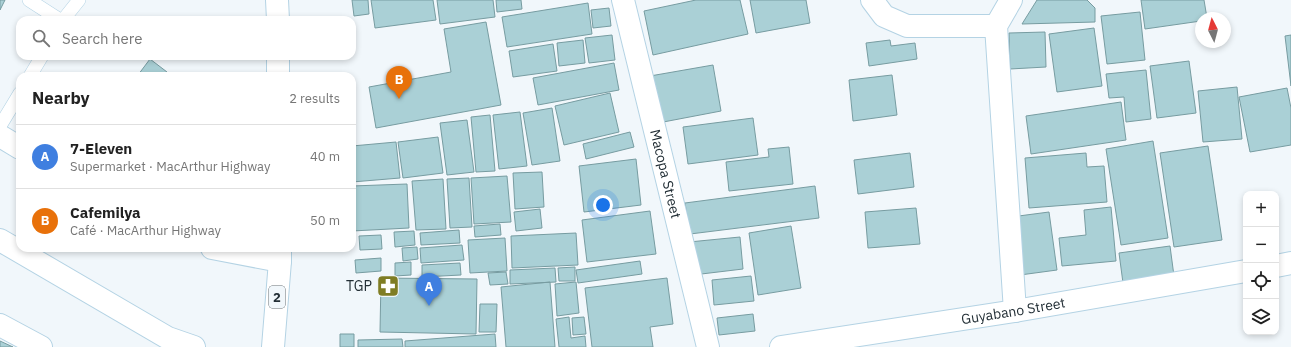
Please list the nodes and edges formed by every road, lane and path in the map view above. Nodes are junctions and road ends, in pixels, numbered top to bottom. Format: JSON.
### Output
{"nodes":[{"id":1,"x":29,"y":0,"type":"edge"},
{"id":2,"x":79,"y":0,"type":"edge"},
{"id":3,"x":624,"y":0,"type":"edge"},
{"id":4,"x":872,"y":0,"type":"edge"},
{"id":5,"x":1011,"y":0,"type":"edge"},
{"id":6,"x":54,"y":16,"type":"edge"},
{"id":7,"x":67,"y":16,"type":"edge"},
{"id":8,"x":996,"y":26,"type":"junction"},
{"id":9,"x":40,"y":60,"type":"edge"},
{"id":10,"x":278,"y":60,"type":"edge"},
{"id":11,"x":32,"y":72,"type":"edge"},
{"id":12,"x":278,"y":72,"type":"edge"},
{"id":13,"x":16,"y":100,"type":"edge"},
{"id":14,"x":0,"y":126,"type":"edge"},
{"id":15,"x":0,"y":136,"type":"edge"},
{"id":16,"x":16,"y":146,"type":"edge"},
{"id":17,"x":0,"y":240,"type":"edge"},
{"id":18,"x":16,"y":249,"type":"edge"},
{"id":19,"x":21,"y":252,"type":"edge"},
{"id":20,"x":251,"y":252,"type":"edge"},
{"id":21,"x":280,"y":255,"type":"edge"},
{"id":22,"x":1291,"y":263,"type":"edge"},
{"id":23,"x":1279,"y":265,"type":"edge"},
{"id":24,"x":1243,"y":272,"type":"edge"},
{"id":25,"x":1015,"y":310,"type":"junction"},
{"id":26,"x":0,"y":325,"type":"edge"},
{"id":27,"x":41,"y":347,"type":"edge"},
{"id":28,"x":194,"y":347,"type":"edge"},
{"id":29,"x":273,"y":347,"type":"edge"},
{"id":30,"x":708,"y":347,"type":"edge"},
{"id":31,"x":781,"y":347,"type":"edge"}],
"edges":[{"from":1,"to":6,"type":"lane"},
{"from":2,"to":7,"type":"lane"},
{"from":3,"to":30,"type":"main road","name":"Macopa Street"},
{"from":4,"to":8,"type":"main road"},
{"from":5,"to":8,"type":"main road"},
{"from":8,"to":25,"type":"main road"},
{"from":9,"to":11,"type":"lane"},
{"from":10,"to":12,"type":"main road"},
{"from":13,"to":14,"type":"lane"},
{"from":15,"to":16,"type":"main road"},
{"from":17,"to":18,"type":"main road"},
{"from":19,"to":28,"type":"main road"},
{"from":20,"to":21,"type":"main road"},
{"from":21,"to":29,"type":"main road","number":"2"},
{"from":22,"to":23,"type":"main road"},
{"from":24,"to":25,"type":"main road","name":"Guyabano Street"},
{"from":25,"to":31,"type":"main road","name":"Guyabano Street"},
{"from":26,"to":27,"type":"main road"}]}
